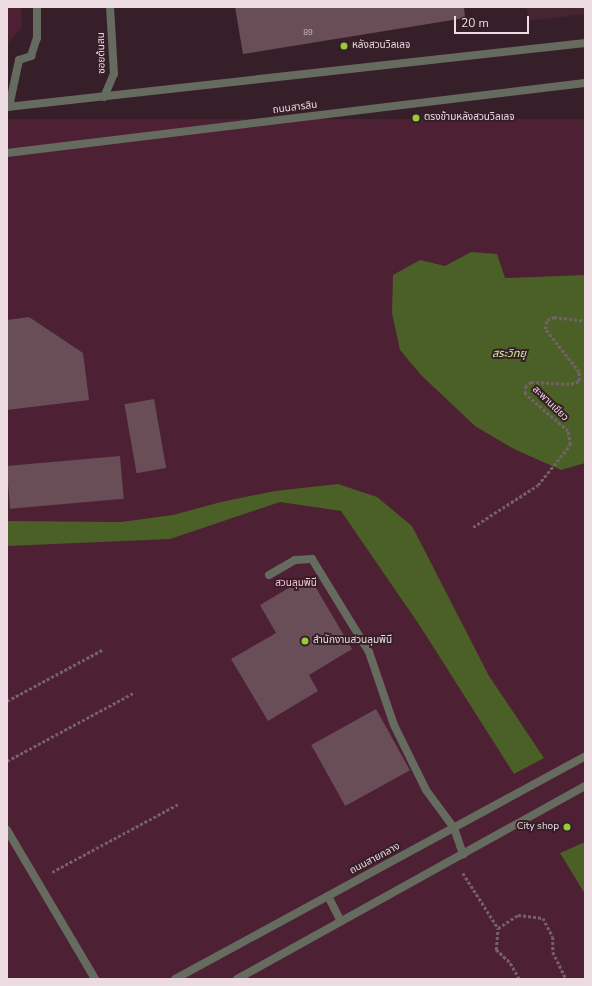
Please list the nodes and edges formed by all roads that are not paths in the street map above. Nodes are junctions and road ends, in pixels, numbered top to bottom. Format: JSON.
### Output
{"nodes":[{"id":1,"x":37,"y":7,"type":"edge"},
{"id":2,"x":110,"y":7,"type":"edge"},
{"id":3,"x":585,"y":43,"type":"edge"},
{"id":4,"x":585,"y":83,"type":"edge"},
{"id":5,"x":104,"y":97,"type":"junction"},
{"id":6,"x":8,"y":107,"type":"edge"},
{"id":7,"x":7,"y":153,"type":"edge"},
{"id":8,"x":269,"y":575,"type":"dead end"},
{"id":9,"x":585,"y":756,"type":"edge"},
{"id":10,"x":585,"y":786,"type":"edge"},
{"id":11,"x":454,"y":828,"type":"junction"},
{"id":12,"x":7,"y":830,"type":"edge"},
{"id":13,"x":463,"y":854,"type":"junction"},
{"id":14,"x":328,"y":896,"type":"junction"},
{"id":15,"x":341,"y":921,"type":"junction"},
{"id":16,"x":95,"y":979,"type":"edge"},
{"id":17,"x":175,"y":979,"type":"edge"},
{"id":18,"x":237,"y":979,"type":"edge"}],
"edges":[{"from":1,"to":6,"type":"street"},
{"from":2,"to":5,"type":"street","name":"ซอยต้นสน"},
{"from":3,"to":5,"type":"street"},
{"from":4,"to":7,"type":"street","name":"ถนนสารสิน"},
{"from":5,"to":6,"type":"street"},
{"from":8,"to":11,"type":"street"},
{"from":9,"to":11,"type":"street","name":"ถนนสายกลาง"},
{"from":10,"to":13,"type":"street"},
{"from":11,"to":13,"type":"street"},
{"from":11,"to":14,"type":"street","name":"ถนนสายกลาง"},
{"from":12,"to":16,"type":"street"},
{"from":13,"to":15,"type":"street"},
{"from":14,"to":15,"type":"street"},
{"from":14,"to":17,"type":"street","name":"ถนนสายกลาง"},
{"from":15,"to":18,"type":"street"}]}
